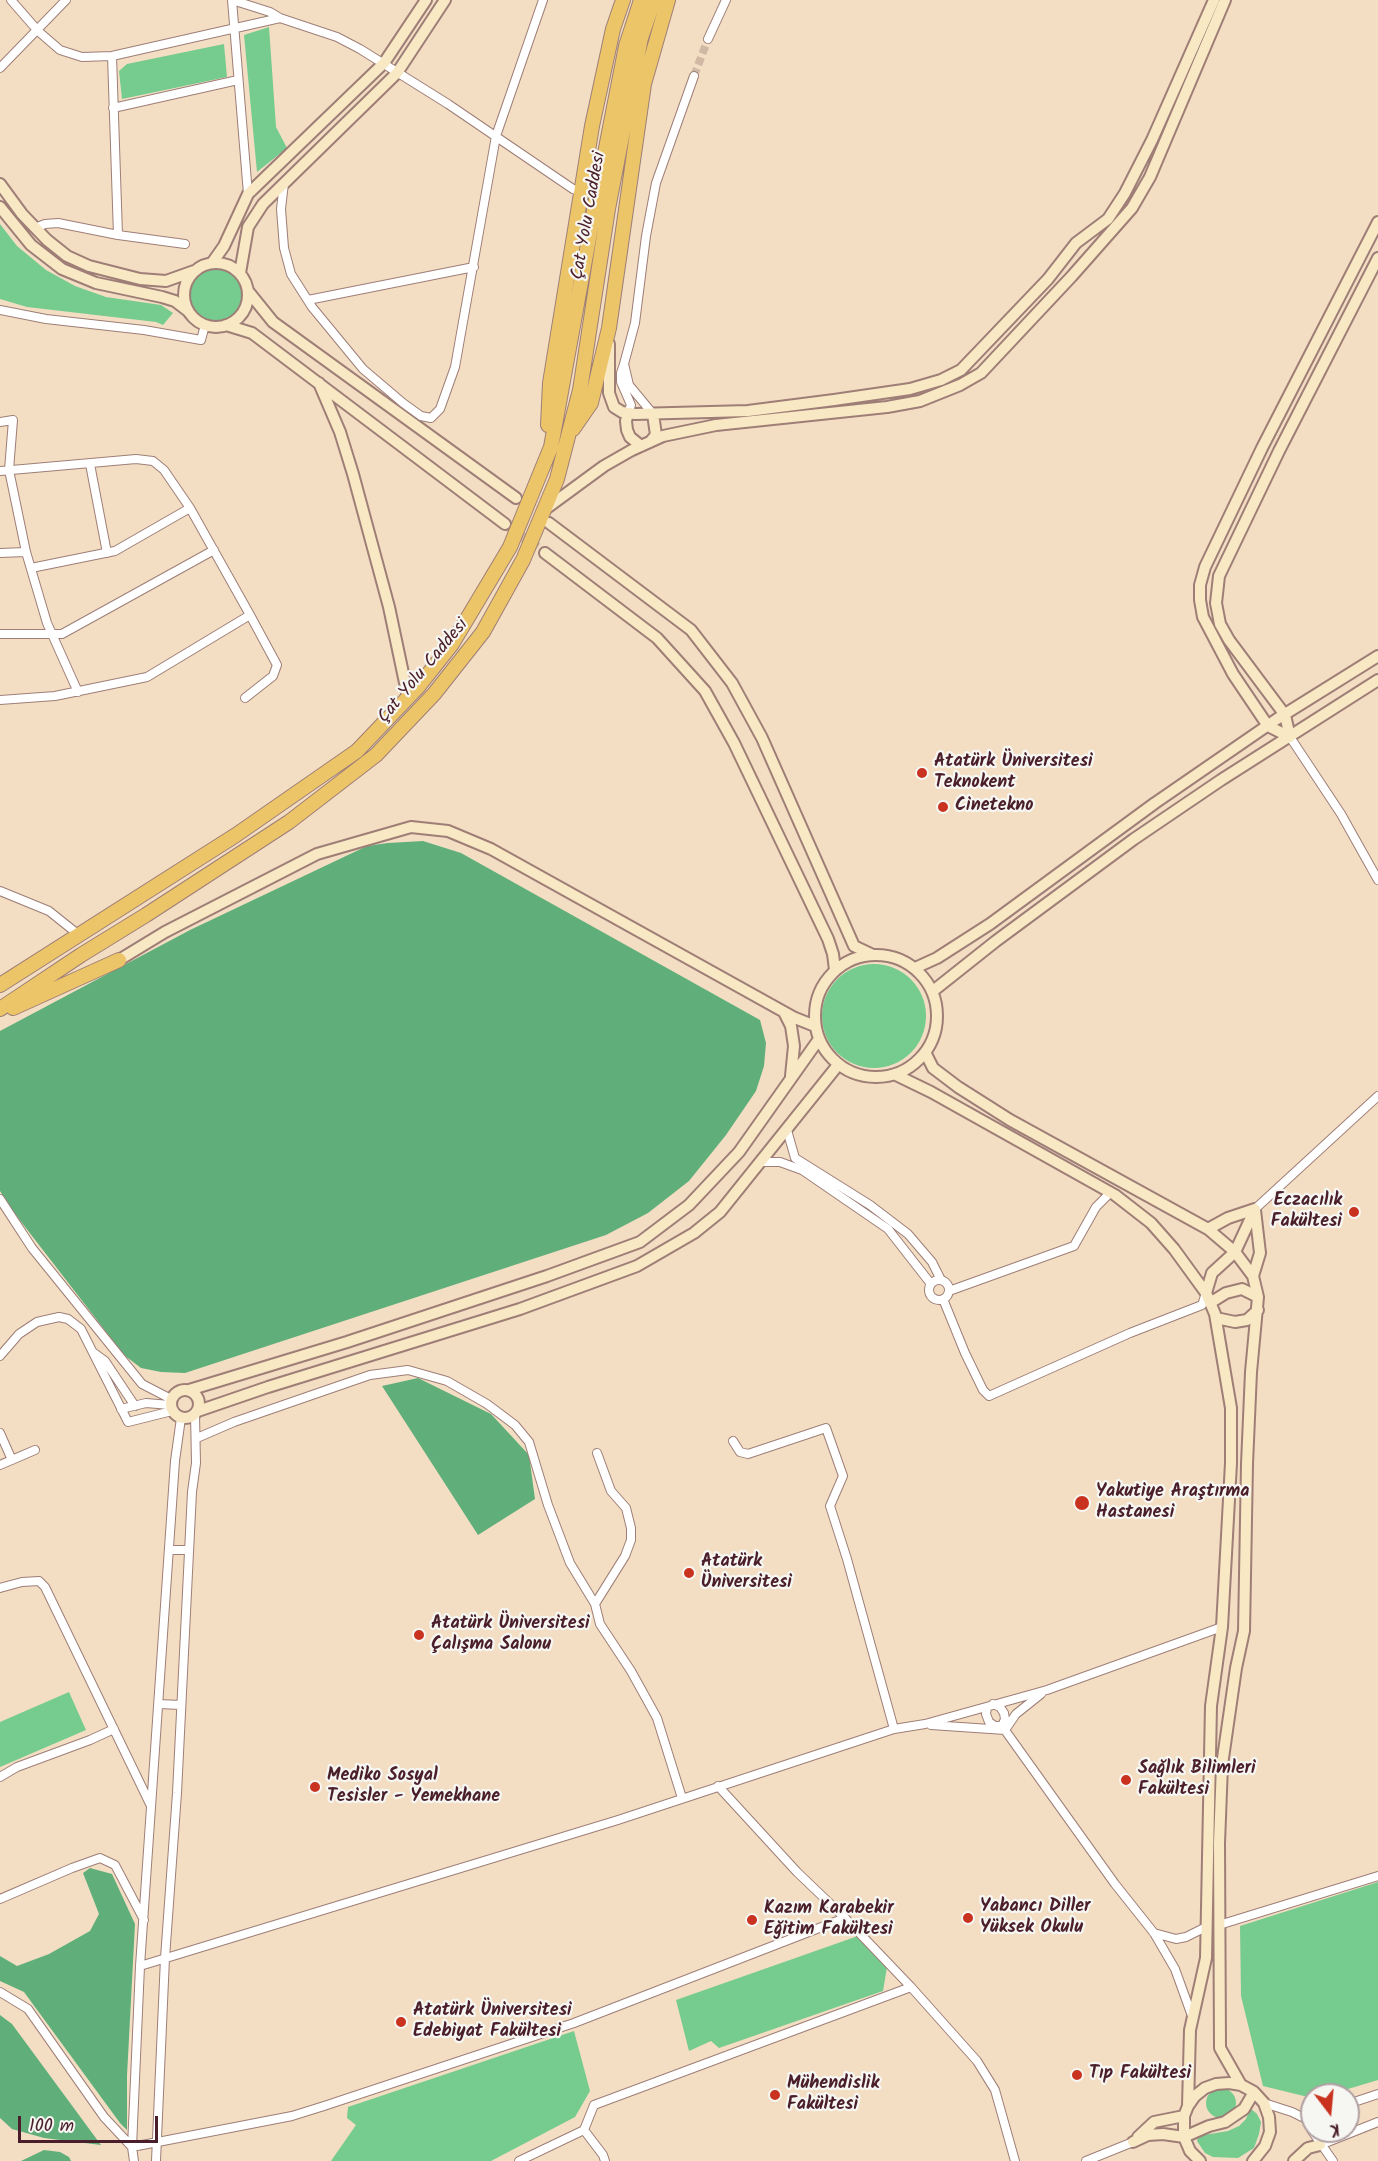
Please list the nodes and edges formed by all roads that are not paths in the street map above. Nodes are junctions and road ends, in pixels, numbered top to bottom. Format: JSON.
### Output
{"nodes":[{"id":1,"x":10,"y":0,"type":"edge"},
{"id":2,"x":66,"y":0,"type":"edge"},
{"id":3,"x":232,"y":0,"type":"edge"},
{"id":4,"x":426,"y":0,"type":"edge"},
{"id":5,"x":445,"y":0,"type":"edge"},
{"id":6,"x":543,"y":0,"type":"edge"},
{"id":7,"x":624,"y":0,"type":"edge"},
{"id":8,"x":641,"y":0,"type":"edge"},
{"id":9,"x":654,"y":0,"type":"edge"},
{"id":10,"x":668,"y":0,"type":"edge"},
{"id":11,"x":726,"y":0,"type":"edge"},
{"id":12,"x":1214,"y":0,"type":"edge"},
{"id":13,"x":1225,"y":0,"type":"edge"},
{"id":14,"x":280,"y":18,"type":"junction"},
{"id":15,"x":234,"y":28,"type":"junction"},
{"id":16,"x":38,"y":31,"type":"junction"},
{"id":17,"x":708,"y":39,"type":"tunnel mouth"},
{"id":18,"x":112,"y":56,"type":"junction"},
{"id":19,"x":384,"y":63,"type":"junction"},
{"id":20,"x":0,"y":68,"type":"edge"},
{"id":21,"x":397,"y":73,"type":"junction"},
{"id":22,"x":694,"y":76,"type":"tunnel mouth"},
{"id":23,"x":238,"y":80,"type":"junction"},
{"id":24,"x":113,"y":108,"type":"junction"},
{"id":25,"x":496,"y":136,"type":"junction"},
{"id":26,"x":284,"y":183,"type":"junction"},
{"id":27,"x":0,"y":184,"type":"edge"},
{"id":28,"x":581,"y":191,"type":"junction"},
{"id":29,"x":248,"y":194,"type":"junction"},
{"id":30,"x":0,"y":207,"type":"edge"},
{"id":31,"x":1378,"y":222,"type":"edge"},
{"id":32,"x":35,"y":228,"type":"junction"},
{"id":33,"x":118,"y":235,"type":"junction"},
{"id":34,"x":1082,"y":240,"type":"junction"},
{"id":35,"x":185,"y":244,"type":"dead end"},
{"id":36,"x":1070,"y":250,"type":"junction"},
{"id":37,"x":1093,"y":252,"type":"junction"},
{"id":38,"x":1378,"y":258,"type":"edge"},
{"id":39,"x":212,"y":263,"type":"junction"},
{"id":40,"x":1083,"y":264,"type":"junction"},
{"id":41,"x":474,"y":267,"type":"junction"},
{"id":42,"x":194,"y":271,"type":"junction"},
{"id":43,"x":240,"y":273,"type":"junction"},
{"id":44,"x":248,"y":291,"type":"junction"},
{"id":45,"x":308,"y":300,"type":"junction"},
{"id":46,"x":0,"y":310,"type":"edge"},
{"id":47,"x":188,"y":310,"type":"junction"},
{"id":48,"x":205,"y":325,"type":"junction"},
{"id":49,"x":226,"y":325,"type":"junction"},
{"id":50,"x":609,"y":328,"type":"junction"},
{"id":51,"x":624,"y":364,"type":"junction"},
{"id":52,"x":318,"y":381,"type":"junction"},
{"id":53,"x":628,"y":413,"type":"junction"},
{"id":54,"x":653,"y":414,"type":"junction"},
{"id":55,"x":0,"y":422,"type":"edge"},
{"id":56,"x":568,"y":436,"type":"junction"},
{"id":57,"x":645,"y":444,"type":"junction"},
{"id":58,"x":545,"y":462,"type":"junction"},
{"id":59,"x":90,"y":464,"type":"junction"},
{"id":60,"x":4,"y":470,"type":"edge"},
{"id":61,"x":516,"y":498,"type":"dead end"},
{"id":62,"x":190,"y":508,"type":"junction"},
{"id":63,"x":546,"y":517,"type":"junction"},
{"id":64,"x":505,"y":524,"type":"tunnel mouth"},
{"id":65,"x":214,"y":550,"type":"junction"},
{"id":66,"x":26,"y":552,"type":"junction"},
{"id":67,"x":0,"y":553,"type":"edge"},
{"id":68,"x":107,"y":553,"type":"junction"},
{"id":69,"x":545,"y":553,"type":"tunnel mouth"},
{"id":70,"x":31,"y":568,"type":"junction"},
{"id":71,"x":250,"y":615,"type":"junction"},
{"id":72,"x":0,"y":634,"type":"edge"},
{"id":73,"x":52,"y":635,"type":"junction"},
{"id":74,"x":1378,"y":656,"type":"edge"},
{"id":75,"x":1378,"y":680,"type":"edge"},
{"id":76,"x":78,"y":692,"type":"junction"},
{"id":77,"x":408,"y":697,"type":"junction"},
{"id":78,"x":245,"y":698,"type":"dead end"},
{"id":79,"x":0,"y":700,"type":"edge"},
{"id":80,"x":1285,"y":715,"type":"junction"},
{"id":81,"x":1268,"y":726,"type":"junction"},
{"id":82,"x":1290,"y":737,"type":"junction"},
{"id":83,"x":1378,"y":880,"type":"edge"},
{"id":84,"x":0,"y":891,"type":"edge"},
{"id":85,"x":79,"y":934,"type":"junction"},
{"id":86,"x":873,"y":955,"type":"junction"},
{"id":87,"x":119,"y":960,"type":"joint"},
{"id":88,"x":915,"y":968,"type":"junction"},
{"id":89,"x":835,"y":970,"type":"junction"},
{"id":90,"x":0,"y":985,"type":"edge"},
{"id":91,"x":933,"y":991,"type":"junction"},
{"id":92,"x":0,"y":1009,"type":"edge"},
{"id":93,"x":784,"y":1012,"type":"junction"},
{"id":94,"x":0,"y":1014,"type":"edge"},
{"id":95,"x":815,"y":1026,"type":"junction"},
{"id":96,"x":819,"y":1039,"type":"junction"},
{"id":97,"x":926,"y":1054,"type":"junction"},
{"id":98,"x":838,"y":1065,"type":"junction"},
{"id":99,"x":896,"y":1075,"type":"junction"},
{"id":100,"x":790,"y":1079,"type":"junction"},
{"id":101,"x":1378,"y":1096,"type":"edge"},
{"id":102,"x":788,"y":1130,"type":"junction"},
{"id":103,"x":761,"y":1162,"type":"junction"},
{"id":104,"x":1110,"y":1193,"type":"junction"},
{"id":105,"x":0,"y":1199,"type":"edge"},
{"id":106,"x":1255,"y":1209,"type":"junction"},
{"id":107,"x":1208,"y":1229,"type":"junction"},
{"id":108,"x":1235,"y":1252,"type":"junction"},
{"id":109,"x":1254,"y":1276,"type":"junction"},
{"id":110,"x":941,"y":1280,"type":"junction"},
{"id":111,"x":931,"y":1284,"type":"junction"},
{"id":112,"x":949,"y":1291,"type":"junction"},
{"id":113,"x":1258,"y":1297,"type":"junction"},
{"id":114,"x":943,"y":1299,"type":"junction"},
{"id":115,"x":1206,"y":1300,"type":"junction"},
{"id":116,"x":1258,"y":1310,"type":"junction"},
{"id":117,"x":1216,"y":1318,"type":"junction"},
{"id":118,"x":92,"y":1351,"type":"junction"},
{"id":119,"x":0,"y":1356,"type":"edge"},
{"id":120,"x":189,"y":1390,"type":"junction"},
{"id":121,"x":135,"y":1406,"type":"junction"},
{"id":122,"x":174,"y":1408,"type":"junction"},
{"id":123,"x":121,"y":1409,"type":"junction"},
{"id":124,"x":197,"y":1412,"type":"junction"},
{"id":125,"x":0,"y":1433,"type":"edge"},
{"id":126,"x":197,"y":1438,"type":"junction"},
{"id":127,"x":733,"y":1441,"type":"dead end"},
{"id":128,"x":35,"y":1450,"type":"dead end"},
{"id":129,"x":597,"y":1453,"type":"dead end"},
{"id":130,"x":12,"y":1460,"type":"junction"},
{"id":131,"x":0,"y":1465,"type":"edge"},
{"id":132,"x":169,"y":1550,"type":"junction"},
{"id":133,"x":189,"y":1550,"type":"junction"},
{"id":134,"x":0,"y":1588,"type":"edge"},
{"id":135,"x":595,"y":1604,"type":"junction"},
{"id":136,"x":1222,"y":1627,"type":"junction"},
{"id":137,"x":1047,"y":1690,"type":"junction"},
{"id":138,"x":159,"y":1704,"type":"junction"},
{"id":139,"x":181,"y":1705,"type":"junction"},
{"id":140,"x":990,"y":1706,"type":"junction"},
{"id":141,"x":925,"y":1724,"type":"junction"},
{"id":142,"x":1004,"y":1728,"type":"junction"},
{"id":143,"x":114,"y":1729,"type":"junction"},
{"id":144,"x":894,"y":1729,"type":"junction"},
{"id":145,"x":0,"y":1777,"type":"edge"},
{"id":146,"x":718,"y":1786,"type":"junction"},
{"id":147,"x":682,"y":1798,"type":"junction"},
{"id":148,"x":152,"y":1808,"type":"junction"},
{"id":149,"x":1378,"y":1876,"type":"edge"},
{"id":150,"x":0,"y":1899,"type":"edge"},
{"id":151,"x":845,"y":1918,"type":"junction"},
{"id":152,"x":144,"y":1921,"type":"junction"},
{"id":153,"x":1219,"y":1925,"type":"junction"},
{"id":154,"x":1206,"y":1927,"type":"junction"},
{"id":155,"x":1154,"y":1933,"type":"junction"},
{"id":156,"x":165,"y":1958,"type":"junction"},
{"id":157,"x":140,"y":1966,"type":"junction"},
{"id":158,"x":911,"y":1987,"type":"junction"},
{"id":159,"x":0,"y":1992,"type":"edge"},
{"id":160,"x":1192,"y":2016,"type":"junction"},
{"id":161,"x":1241,"y":2085,"type":"junction"},
{"id":162,"x":1254,"y":2092,"type":"junction"},
{"id":163,"x":1378,"y":2094,"type":"edge"},
{"id":164,"x":1360,"y":2100,"type":"edge"},
{"id":165,"x":1264,"y":2103,"type":"junction"},
{"id":166,"x":1186,"y":2111,"type":"junction"},
{"id":167,"x":1300,"y":2115,"type":"edge"},
{"id":168,"x":1378,"y":2122,"type":"edge"},
{"id":169,"x":584,"y":2130,"type":"junction"},
{"id":170,"x":1184,"y":2137,"type":"junction"},
{"id":171,"x":1133,"y":2142,"type":"junction"},
{"id":172,"x":157,"y":2143,"type":"junction"},
{"id":173,"x":1320,"y":2145,"type":"junction"},
{"id":174,"x":132,"y":2147,"type":"junction"},
{"id":175,"x":1255,"y":2160,"type":"edge"},
{"id":176,"x":134,"y":2161,"type":"edge"},
{"id":177,"x":156,"y":2161,"type":"edge"},
{"id":178,"x":519,"y":2161,"type":"edge"},
{"id":179,"x":605,"y":2161,"type":"edge"},
{"id":180,"x":1015,"y":2161,"type":"edge"},
{"id":181,"x":1086,"y":2161,"type":"edge"},
{"id":182,"x":1200,"y":2161,"type":"edge"},
{"id":183,"x":1294,"y":2161,"type":"edge"},
{"id":184,"x":1333,"y":2161,"type":"edge"}],
"edges":[{"from":1,"to":16,"type":"street"},
{"from":2,"to":16,"type":"street"},
{"from":3,"to":14,"type":"street"},
{"from":3,"to":15,"type":"street"},
{"from":4,"to":19,"type":"main road"},
{"from":5,"to":21,"type":"main road"},
{"from":6,"to":25,"type":"street"},
{"from":7,"to":28,"type":"highway"},
{"from":8,"to":58,"type":"highway","name":"Çat Yolu Caddesi"},
{"from":9,"to":56,"type":"highway","name":"Çat Yolu Caddesi"},
{"from":10,"to":50,"type":"highway"},
{"from":11,"to":17,"type":"street"},
{"from":12,"to":34,"type":"main road"},
{"from":13,"to":37,"type":"main road"},
{"from":14,"to":15,"type":"street"},
{"from":14,"to":19,"type":"street"},
{"from":15,"to":18,"type":"street"},
{"from":15,"to":23,"type":"street"},
{"from":16,"to":18,"type":"street"},
{"from":16,"to":20,"type":"street"},
{"from":18,"to":24,"type":"street"},
{"from":19,"to":21,"type":"street"},
{"from":19,"to":29,"type":"main road"},
{"from":21,"to":25,"type":"street"},
{"from":21,"to":26,"type":"main road"},
{"from":22,"to":51,"type":"street"},
{"from":23,"to":24,"type":"street"},
{"from":23,"to":29,"type":"street"},
{"from":24,"to":33,"type":"street"},
{"from":25,"to":28,"type":"street"},
{"from":25,"to":41,"type":"street"},
{"from":26,"to":43,"type":"main road"},
{"from":26,"to":45,"type":"street"},
{"from":27,"to":32,"type":"main road"},
{"from":28,"to":58,"type":"highway"},
{"from":29,"to":39,"type":"main road"},
{"from":30,"to":47,"type":"main road"},
{"from":31,"to":81,"type":"main road"},
{"from":32,"to":33,"type":"street"},
{"from":32,"to":42,"type":"main road"},
{"from":33,"to":35,"type":"street"},
{"from":34,"to":36,"type":"main road"},
{"from":34,"to":37,"type":"main road"},
{"from":36,"to":40,"type":"main road"},
{"from":36,"to":54,"type":"main road"},
{"from":37,"to":40,"type":"main road"},
{"from":38,"to":80,"type":"main road"},
{"from":39,"to":42,"type":"main road"},
{"from":39,"to":43,"type":"main road"},
{"from":40,"to":57,"type":"main road"},
{"from":41,"to":45,"type":"street"},
{"from":41,"to":45,"type":"street"},
{"from":42,"to":47,"type":"main road"},
{"from":43,"to":44,"type":"main road"},
{"from":44,"to":49,"type":"main road"},
{"from":44,"to":61,"type":"main road"},
{"from":46,"to":48,"type":"street"},
{"from":47,"to":48,"type":"main road"},
{"from":48,"to":49,"type":"main road"},
{"from":49,"to":52,"type":"main road"},
{"from":50,"to":53,"type":"main road"},
{"from":50,"to":56,"type":"highway"},
{"from":51,"to":53,"type":"street"},
{"from":51,"to":54,"type":"street"},
{"from":52,"to":64,"type":"main road"},
{"from":52,"to":77,"type":"main road"},
{"from":53,"to":54,"type":"main road"},
{"from":53,"to":57,"type":"main road"},
{"from":54,"to":57,"type":"main road"},
{"from":55,"to":60,"type":"street"},
{"from":56,"to":63,"type":"highway","name":"Çat Yolu Caddesi"},
{"from":57,"to":63,"type":"main road"},
{"from":58,"to":77,"type":"highway","name":"Çat Yolu Caddesi"},
{"from":59,"to":60,"type":"street"},
{"from":59,"to":62,"type":"street"},
{"from":59,"to":68,"type":"street"},
{"from":60,"to":66,"type":"street"},
{"from":62,"to":65,"type":"street"},
{"from":62,"to":68,"type":"street"},
{"from":63,"to":86,"type":"main road"},
{"from":63,"to":92,"type":"highway","name":"Çat Yolu Caddesi"},
{"from":65,"to":71,"type":"street"},
{"from":65,"to":73,"type":"street"},
{"from":66,"to":67,"type":"street"},
{"from":66,"to":70,"type":"street"},
{"from":68,"to":70,"type":"street"},
{"from":69,"to":89,"type":"main road"},
{"from":70,"to":73,"type":"street"},
{"from":71,"to":76,"type":"street"},
{"from":71,"to":78,"type":"street"},
{"from":72,"to":73,"type":"street"},
{"from":73,"to":76,"type":"street"},
{"from":74,"to":80,"type":"main road"},
{"from":75,"to":82,"type":"main road"},
{"from":76,"to":79,"type":"street"},
{"from":77,"to":85,"type":"highway","name":"Çat Yolu Caddesi"},
{"from":80,"to":81,"type":"main road"},
{"from":80,"to":82,"type":"main road"},
{"from":81,"to":82,"type":"main road"},
{"from":81,"to":88,"type":"main road"},
{"from":82,"to":83,"type":"street"},
{"from":82,"to":91,"type":"main road"},
{"from":84,"to":85,"type":"street"},
{"from":85,"to":90,"type":"highway","name":"Çat Yolu Caddesi"},
{"from":86,"to":88,"type":"main road"},
{"from":86,"to":89,"type":"main road"},
{"from":87,"to":93,"type":"main road"},
{"from":87,"to":94,"type":"highway"},
{"from":88,"to":91,"type":"main road"},
{"from":89,"to":95,"type":"main road"},
{"from":91,"to":97,"type":"main road"},
{"from":93,"to":95,"type":"main road"},
{"from":93,"to":100,"type":"main road"},
{"from":95,"to":96,"type":"main road"},
{"from":96,"to":98,"type":"main road"},
{"from":96,"to":100,"type":"main road"},
{"from":97,"to":99,"type":"main road"},
{"from":97,"to":107,"type":"main road"},
{"from":98,"to":99,"type":"main road"},
{"from":98,"to":102,"type":"main road"},
{"from":99,"to":104,"type":"main road"},
{"from":100,"to":120,"type":"main road"},
{"from":101,"to":106,"type":"street"},
{"from":102,"to":103,"type":"main road"},
{"from":102,"to":110,"type":"street"},
{"from":103,"to":111,"type":"street"},
{"from":103,"to":124,"type":"main road"},
{"from":104,"to":112,"type":"street"},
{"from":104,"to":115,"type":"main road"},
{"from":105,"to":122,"type":"street"},
{"from":106,"to":107,"type":"main road"},
{"from":106,"to":108,"type":"main road"},
{"from":106,"to":109,"type":"main road"},
{"from":107,"to":108,"type":"main road"},
{"from":108,"to":109,"type":"main road"},
{"from":108,"to":115,"type":"main road"},
{"from":109,"to":113,"type":"main road"},
{"from":110,"to":111,"type":"street"},
{"from":110,"to":112,"type":"street"},
{"from":111,"to":114,"type":"street"},
{"from":112,"to":114,"type":"street"},
{"from":113,"to":115,"type":"main road"},
{"from":113,"to":116,"type":"main road"},
{"from":114,"to":115,"type":"street"},
{"from":115,"to":117,"type":"main road"},
{"from":116,"to":117,"type":"main road"},
{"from":116,"to":153,"type":"main road"},
{"from":117,"to":136,"type":"main road"},
{"from":118,"to":119,"type":"street"},
{"from":118,"to":121,"type":"street"},
{"from":118,"to":123,"type":"street"},
{"from":120,"to":122,"type":"main road"},
{"from":120,"to":124,"type":"main road"},
{"from":121,"to":122,"type":"street"},
{"from":121,"to":123,"type":"street"},
{"from":122,"to":123,"type":"street"},
{"from":122,"to":124,"type":"main road"},
{"from":122,"to":132,"type":"street"},
{"from":124,"to":126,"type":"street"},
{"from":125,"to":130,"type":"street"},
{"from":126,"to":133,"type":"street"},
{"from":126,"to":135,"type":"street"},
{"from":127,"to":144,"type":"street"},
{"from":128,"to":130,"type":"street"},
{"from":129,"to":135,"type":"street"},
{"from":130,"to":131,"type":"street"},
{"from":132,"to":133,"type":"street"},
{"from":132,"to":138,"type":"street"},
{"from":133,"to":139,"type":"street"},
{"from":134,"to":143,"type":"street"},
{"from":135,"to":147,"type":"street"},
{"from":136,"to":137,"type":"street"},
{"from":136,"to":154,"type":"main road"},
{"from":137,"to":140,"type":"street"},
{"from":137,"to":142,"type":"street"},
{"from":138,"to":139,"type":"street"},
{"from":138,"to":148,"type":"street"},
{"from":139,"to":156,"type":"street"},
{"from":140,"to":141,"type":"street"},
{"from":140,"to":142,"type":"street"},
{"from":140,"to":142,"type":"street"},
{"from":141,"to":142,"type":"street"},
{"from":141,"to":144,"type":"street"},
{"from":142,"to":155,"type":"street"},
{"from":143,"to":145,"type":"street"},
{"from":143,"to":148,"type":"street"},
{"from":144,"to":146,"type":"street"},
{"from":146,"to":147,"type":"street"},
{"from":146,"to":151,"type":"street"},
{"from":147,"to":156,"type":"street"},
{"from":148,"to":152,"type":"street"},
{"from":149,"to":153,"type":"street"},
{"from":150,"to":152,"type":"street"},
{"from":151,"to":158,"type":"street"},
{"from":151,"to":172,"type":"street"},
{"from":152,"to":157,"type":"street"},
{"from":153,"to":161,"type":"main road"},
{"from":154,"to":155,"type":"street"},
{"from":154,"to":160,"type":"main road"},
{"from":155,"to":160,"type":"street"},
{"from":156,"to":157,"type":"street"},
{"from":156,"to":172,"type":"street"},
{"from":157,"to":174,"type":"street"},
{"from":158,"to":169,"type":"street"},
{"from":158,"to":180,"type":"street"},
{"from":159,"to":174,"type":"street"},
{"from":160,"to":166,"type":"main road"},
{"from":161,"to":162,"type":"main road"},
{"from":161,"to":166,"type":"main road"},
{"from":162,"to":165,"type":"main road"},
{"from":162,"to":170,"type":"main road"},
{"from":163,"to":164,"type":"street"},
{"from":165,"to":167,"type":"street"},
{"from":165,"to":175,"type":"main road"},
{"from":166,"to":170,"type":"main road"},
{"from":166,"to":171,"type":"main road"},
{"from":168,"to":173,"type":"street"},
{"from":169,"to":178,"type":"street"},
{"from":169,"to":179,"type":"street"},
{"from":170,"to":171,"type":"main road"},
{"from":170,"to":182,"type":"main road"},
{"from":171,"to":181,"type":"street"},
{"from":172,"to":174,"type":"street"},
{"from":172,"to":177,"type":"street"},
{"from":173,"to":183,"type":"main road"},
{"from":173,"to":184,"type":"street"},
{"from":174,"to":176,"type":"street"}]}
